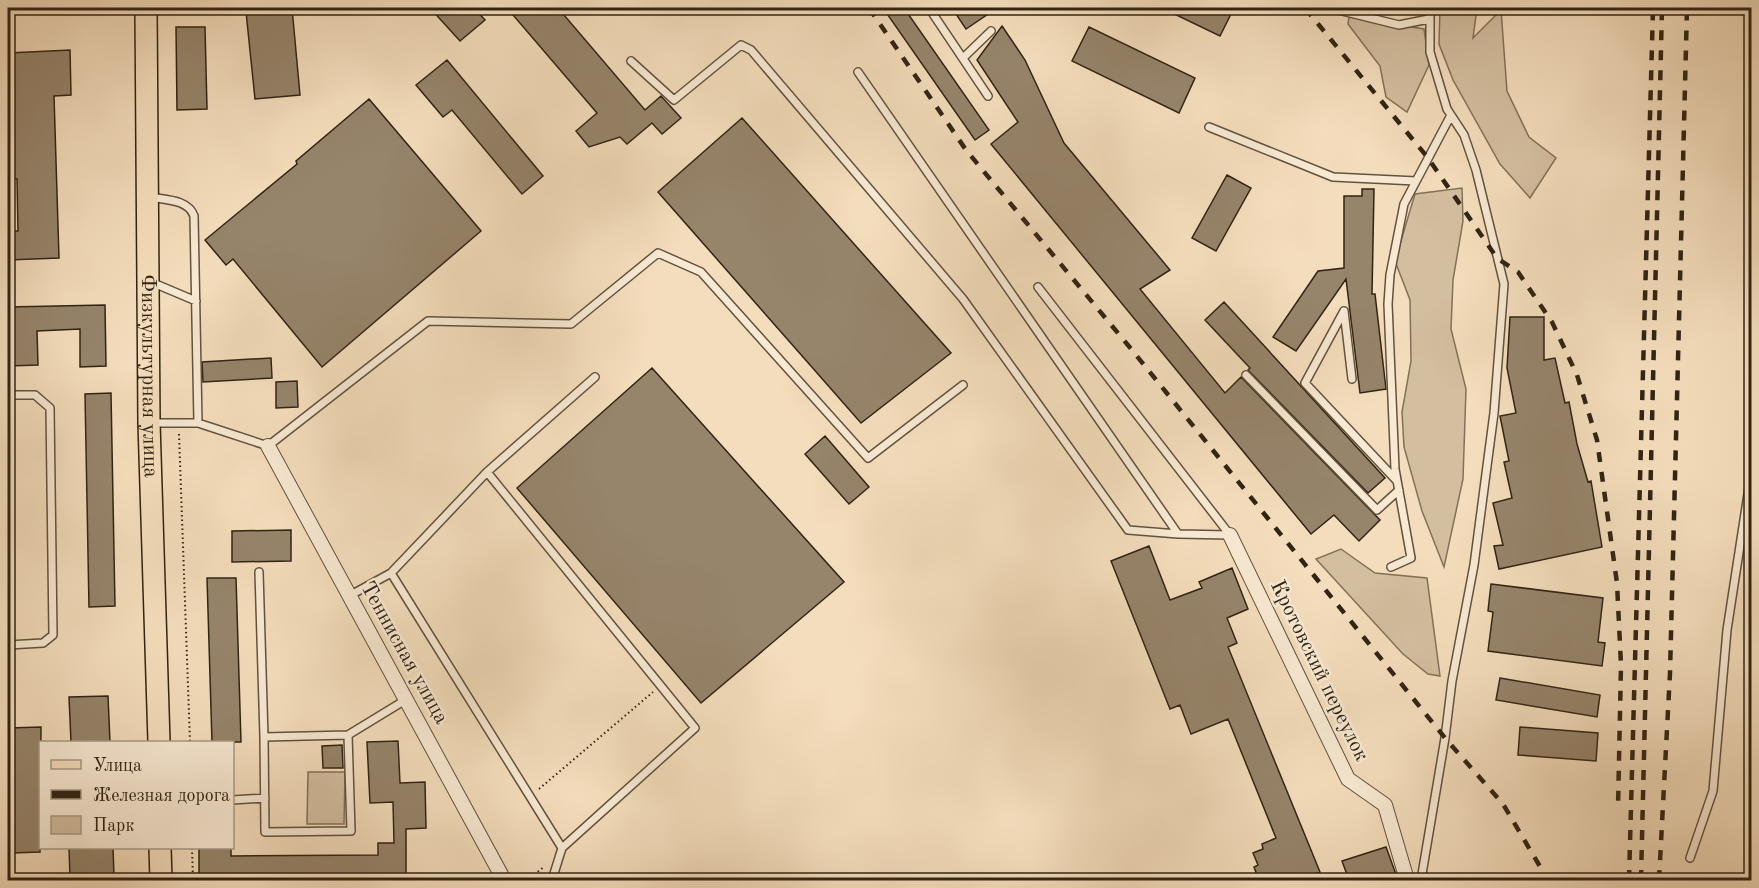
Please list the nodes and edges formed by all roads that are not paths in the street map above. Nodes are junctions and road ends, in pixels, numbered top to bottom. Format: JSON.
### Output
{"nodes":[{"id":1,"x":146,"y":8,"type":"edge"},
{"id":2,"x":929,"y":8,"type":"edge"},
{"id":3,"x":1330,"y":8,"type":"edge"},
{"id":4,"x":1430,"y":8,"type":"edge"},
{"id":5,"x":1429,"y":20,"type":"junction"},
{"id":6,"x":991,"y":31,"type":"dead end"},
{"id":7,"x":963,"y":58,"type":"junction"},
{"id":8,"x":631,"y":62,"type":"dead end"},
{"id":9,"x":858,"y":72,"type":"dead end"},
{"id":10,"x":988,"y":96,"type":"dead end"},
{"id":11,"x":1451,"y":115,"type":"junction"},
{"id":12,"x":1209,"y":127,"type":"dead end"},
{"id":13,"x":1416,"y":181,"type":"junction"},
{"id":14,"x":148,"y":196,"type":"junction"},
{"id":15,"x":149,"y":281,"type":"junction"},
{"id":16,"x":1038,"y":287,"type":"dead end"},
{"id":17,"x":196,"y":301,"type":"junction"},
{"id":18,"x":1246,"y":375,"type":"dead end"},
{"id":19,"x":595,"y":378,"type":"dead end"},
{"id":20,"x":1352,"y":379,"type":"dead end"},
{"id":21,"x":963,"y":385,"type":"dead end"},
{"id":22,"x":8,"y":395,"type":"edge"},
{"id":23,"x":149,"y":423,"type":"junction"},
{"id":24,"x":198,"y":423,"type":"junction"},
{"id":25,"x":268,"y":446,"type":"junction"},
{"id":26,"x":1752,"y":468,"type":"edge"},
{"id":27,"x":487,"y":472,"type":"junction"},
{"id":28,"x":1397,"y":481,"type":"junction"},
{"id":29,"x":1399,"y":490,"type":"junction"},
{"id":30,"x":1178,"y":534,"type":"junction"},
{"id":31,"x":1230,"y":535,"type":"junction"},
{"id":32,"x":1391,"y":567,"type":"dead end"},
{"id":33,"x":259,"y":572,"type":"dead end"},
{"id":34,"x":391,"y":573,"type":"junction"},
{"id":35,"x":349,"y":596,"type":"junction"},
{"id":36,"x":8,"y":645,"type":"edge"},
{"id":37,"x":406,"y":699,"type":"junction"},
{"id":38,"x":348,"y":735,"type":"junction"},
{"id":39,"x":264,"y":737,"type":"junction"},
{"id":40,"x":159,"y":741,"type":"edge"},
{"id":41,"x":265,"y":798,"type":"junction"},
{"id":42,"x":234,"y":800,"type":"edge"},
{"id":43,"x":562,"y":848,"type":"junction"},
{"id":44,"x":160,"y":849,"type":"edge"},
{"id":45,"x":1690,"y":858,"type":"dead end"},
{"id":46,"x":160,"y":880,"type":"edge"},
{"id":47,"x":504,"y":880,"type":"edge"},
{"id":48,"x":552,"y":880,"type":"edge"},
{"id":49,"x":1407,"y":880,"type":"edge"},
{"id":50,"x":1421,"y":880,"type":"edge"}],
"edges":[{"from":1,"to":14,"type":"main road","name":"Физкультурная улица"},
{"from":2,"to":7,"type":"lane"},
{"from":3,"to":5,"type":"lane"},
{"from":4,"to":5,"type":"lane"},
{"from":5,"to":11,"type":"lane"},
{"from":6,"to":7,"type":"lane"},
{"from":7,"to":10,"type":"lane"},
{"from":8,"to":30,"type":"lane"},
{"from":9,"to":30,"type":"lane"},
{"from":11,"to":13,"type":"lane"},
{"from":11,"to":50,"type":"lane"},
{"from":12,"to":13,"type":"lane"},
{"from":13,"to":28,"type":"lane"},
{"from":14,"to":15,"type":"main road","name":"Физкультурная улица"},
{"from":14,"to":17,"type":"lane"},
{"from":15,"to":17,"type":"lane"},
{"from":15,"to":23,"type":"main road","name":"Физкультурная улица"},
{"from":16,"to":31,"type":"lane"},
{"from":17,"to":24,"type":"lane"},
{"from":18,"to":29,"type":"lane"},
{"from":19,"to":27,"type":"lane"},
{"from":20,"to":28,"type":"lane"},
{"from":21,"to":25,"type":"lane"},
{"from":22,"to":36,"type":"lane"},
{"from":23,"to":24,"type":"lane"},
{"from":23,"to":40,"type":"main road","name":"Физкультурная улица"},
{"from":24,"to":25,"type":"lane"},
{"from":25,"to":35,"type":"street","name":"Теннисная улица"},
{"from":26,"to":45,"type":"lane"},
{"from":27,"to":34,"type":"lane"},
{"from":27,"to":43,"type":"lane"},
{"from":28,"to":29,"type":"lane"},
{"from":29,"to":32,"type":"lane"},
{"from":30,"to":31,"type":"lane"},
{"from":31,"to":49,"type":"street","name":"Кротовский переулок"},
{"from":33,"to":39,"type":"lane"},
{"from":34,"to":35,"type":"lane"},
{"from":34,"to":43,"type":"lane"},
{"from":35,"to":37,"type":"street","name":"Теннисная улица"},
{"from":37,"to":38,"type":"lane"},
{"from":37,"to":47,"type":"street","name":"Теннисная улица"},
{"from":38,"to":39,"type":"lane"},
{"from":38,"to":41,"type":"lane"},
{"from":39,"to":41,"type":"lane"},
{"from":41,"to":42,"type":"lane"},
{"from":43,"to":48,"type":"lane"},
{"from":44,"to":46,"type":"main road"}]}
